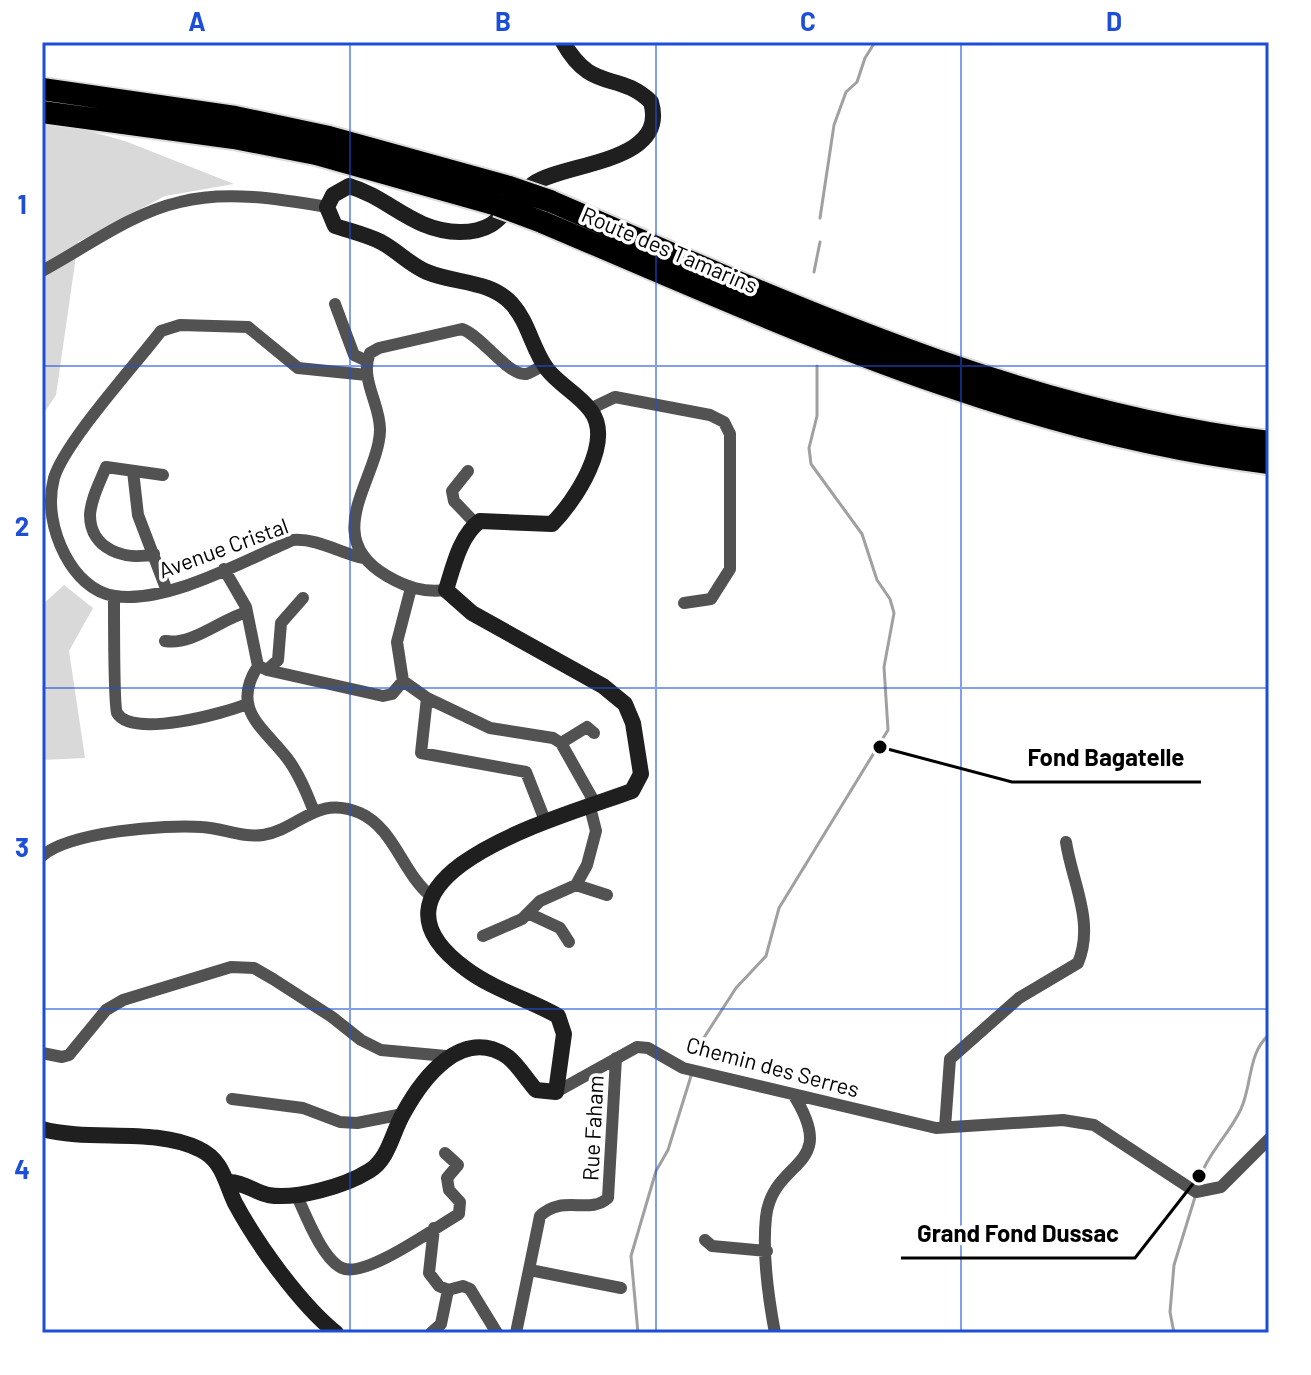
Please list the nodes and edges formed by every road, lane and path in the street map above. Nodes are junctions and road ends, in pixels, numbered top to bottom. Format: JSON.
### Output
{"nodes":[{"id":1,"x":563,"y":42,"type":"edge"},
{"id":2,"x":42,"y":89,"type":"edge"},
{"id":3,"x":42,"y":112,"type":"edge"},
{"id":4,"x":503,"y":202,"type":"junction"},
{"id":5,"x":327,"y":207,"type":"junction"},
{"id":6,"x":546,"y":212,"type":"junction"},
{"id":7,"x":42,"y":271,"type":"edge"},
{"id":8,"x":335,"y":304,"type":"dead end"},
{"id":9,"x":367,"y":361,"type":"junction"},
{"id":10,"x":544,"y":365,"type":"junction"},
{"id":11,"x":367,"y":375,"type":"junction"},
{"id":12,"x":590,"y":409,"type":"junction"},
{"id":13,"x":1269,"y":442,"type":"edge"},
{"id":14,"x":1269,"y":463,"type":"edge"},
{"id":15,"x":133,"y":471,"type":"junction"},
{"id":16,"x":468,"y":471,"type":"dead end"},
{"id":17,"x":163,"y":475,"type":"dead end"},
{"id":18,"x":476,"y":524,"type":"junction"},
{"id":19,"x":56,"y":534,"type":"junction"},
{"id":20,"x":42,"y":536,"type":"edge"},
{"id":21,"x":154,"y":554,"type":"junction"},
{"id":22,"x":363,"y":558,"type":"junction"},
{"id":23,"x":224,"y":569,"type":"junction"},
{"id":24,"x":411,"y":588,"type":"junction"},
{"id":25,"x":446,"y":590,"type":"junction"},
{"id":26,"x":167,"y":591,"type":"junction"},
{"id":27,"x":114,"y":596,"type":"junction"},
{"id":28,"x":303,"y":598,"type":"dead end"},
{"id":29,"x":684,"y":603,"type":"dead end"},
{"id":30,"x":247,"y":612,"type":"junction"},
{"id":31,"x":165,"y":641,"type":"dead end"},
{"id":32,"x":263,"y":668,"type":"junction"},
{"id":33,"x":403,"y":681,"type":"junction"},
{"id":34,"x":427,"y":698,"type":"junction"},
{"id":35,"x":247,"y":704,"type":"junction"},
{"id":36,"x":594,"y":733,"type":"dead end"},
{"id":37,"x":561,"y":743,"type":"junction"},
{"id":38,"x":593,"y":806,"type":"junction"},
{"id":39,"x":313,"y":809,"type":"junction"},
{"id":40,"x":546,"y":823,"type":"junction"},
{"id":41,"x":1066,"y":842,"type":"dead end"},
{"id":42,"x":42,"y":856,"type":"edge"},
{"id":43,"x":576,"y":885,"type":"junction"},
{"id":44,"x":607,"y":895,"type":"dead end"},
{"id":45,"x":431,"y":896,"type":"junction"},
{"id":46,"x":530,"y":914,"type":"junction"},
{"id":47,"x":483,"y":936,"type":"dead end"},
{"id":48,"x":569,"y":942,"type":"dead end"},
{"id":49,"x":42,"y":1053,"type":"edge"},
{"id":50,"x":446,"y":1056,"type":"junction"},
{"id":51,"x":616,"y":1058,"type":"junction"},
{"id":52,"x":556,"y":1092,"type":"junction"},
{"id":53,"x":793,"y":1094,"type":"junction"},
{"id":54,"x":232,"y":1099,"type":"dead end"},
{"id":55,"x":403,"y":1114,"type":"junction"},
{"id":56,"x":945,"y":1127,"type":"junction"},
{"id":57,"x":42,"y":1129,"type":"edge"},
{"id":58,"x":1269,"y":1139,"type":"edge"},
{"id":59,"x":445,"y":1153,"type":"dead end"},
{"id":60,"x":227,"y":1182,"type":"junction"},
{"id":61,"x":296,"y":1194,"type":"junction"},
{"id":62,"x":434,"y":1228,"type":"junction"},
{"id":63,"x":705,"y":1240,"type":"dead end"},
{"id":64,"x":767,"y":1251,"type":"junction"},
{"id":65,"x":530,"y":1270,"type":"junction"},
{"id":66,"x":621,"y":1288,"type":"dead end"},
{"id":67,"x":448,"y":1290,"type":"junction"},
{"id":68,"x":433,"y":1332,"type":"edge"},
{"id":69,"x":336,"y":1333,"type":"edge"},
{"id":70,"x":497,"y":1333,"type":"edge"},
{"id":71,"x":516,"y":1333,"type":"edge"},
{"id":72,"x":775,"y":1333,"type":"edge"}],
"edges":[{"from":1,"to":4,"type":"street"},
{"from":2,"to":4,"type":"highway","name":"Route des Tamarins"},
{"from":3,"to":4,"type":"highway","name":"Route des Tamarins"},
{"from":4,"to":5,"type":"street"},
{"from":4,"to":6,"type":"highway","name":"Route des Tamarins","bridge":true},
{"from":5,"to":7,"type":"street"},
{"from":5,"to":10,"type":"street"},
{"from":6,"to":13,"type":"highway","name":"Route des Tamarins"},
{"from":6,"to":14,"type":"highway","name":"Route des Tamarins"},
{"from":8,"to":9,"type":"street"},
{"from":9,"to":10,"type":"street"},
{"from":9,"to":11,"type":"street"},
{"from":10,"to":12,"type":"street"},
{"from":11,"to":19,"type":"street"},
{"from":11,"to":22,"type":"street"},
{"from":12,"to":18,"type":"street"},
{"from":12,"to":29,"type":"street"},
{"from":15,"to":17,"type":"street"},
{"from":15,"to":21,"type":"street"},
{"from":15,"to":21,"type":"street"},
{"from":16,"to":18,"type":"street"},
{"from":18,"to":25,"type":"street"},
{"from":19,"to":20,"type":"street"},
{"from":19,"to":27,"type":"street"},
{"from":21,"to":26,"type":"street"},
{"from":22,"to":23,"type":"street","name":"Avenue Cristal"},
{"from":22,"to":24,"type":"street","name":"Avenue Cristal"},
{"from":23,"to":26,"type":"street","name":"Avenue Cristal"},
{"from":23,"to":30,"type":"street"},
{"from":24,"to":25,"type":"street"},
{"from":24,"to":33,"type":"street"},
{"from":25,"to":38,"type":"street"},
{"from":26,"to":27,"type":"street","name":"Avenue Cristal"},
{"from":27,"to":35,"type":"street"},
{"from":28,"to":32,"type":"street"},
{"from":30,"to":31,"type":"street"},
{"from":30,"to":32,"type":"street"},
{"from":32,"to":33,"type":"street"},
{"from":32,"to":35,"type":"street"},
{"from":33,"to":34,"type":"street"},
{"from":34,"to":37,"type":"street"},
{"from":34,"to":40,"type":"street"},
{"from":35,"to":39,"type":"street"},
{"from":36,"to":37,"type":"street"},
{"from":37,"to":38,"type":"street"},
{"from":38,"to":40,"type":"street"},
{"from":38,"to":43,"type":"street"},
{"from":39,"to":42,"type":"street"},
{"from":39,"to":45,"type":"street"},
{"from":40,"to":45,"type":"street"},
{"from":41,"to":56,"type":"street"},
{"from":43,"to":44,"type":"street"},
{"from":43,"to":46,"type":"street"},
{"from":45,"to":52,"type":"street"},
{"from":46,"to":47,"type":"street"},
{"from":46,"to":48,"type":"street"},
{"from":49,"to":50,"type":"street"},
{"from":50,"to":52,"type":"street"},
{"from":50,"to":55,"type":"street"},
{"from":51,"to":52,"type":"street","name":"Chemin des Serres"},
{"from":51,"to":53,"type":"street","name":"Chemin des Serres"},
{"from":51,"to":65,"type":"street","name":"Rue Faham"},
{"from":53,"to":56,"type":"street","name":"Chemin des Serres"},
{"from":53,"to":64,"type":"street"},
{"from":54,"to":55,"type":"street"},
{"from":55,"to":61,"type":"street"},
{"from":56,"to":58,"type":"street","name":"Chemin des Serres"},
{"from":57,"to":60,"type":"street"},
{"from":59,"to":62,"type":"street"},
{"from":60,"to":61,"type":"street"},
{"from":60,"to":69,"type":"street"},
{"from":61,"to":62,"type":"street"},
{"from":62,"to":67,"type":"street"},
{"from":63,"to":64,"type":"street"},
{"from":64,"to":72,"type":"street"},
{"from":65,"to":66,"type":"street"},
{"from":65,"to":71,"type":"street","name":"Rue Faham"},
{"from":67,"to":68,"type":"street"},
{"from":67,"to":70,"type":"street"}]}
